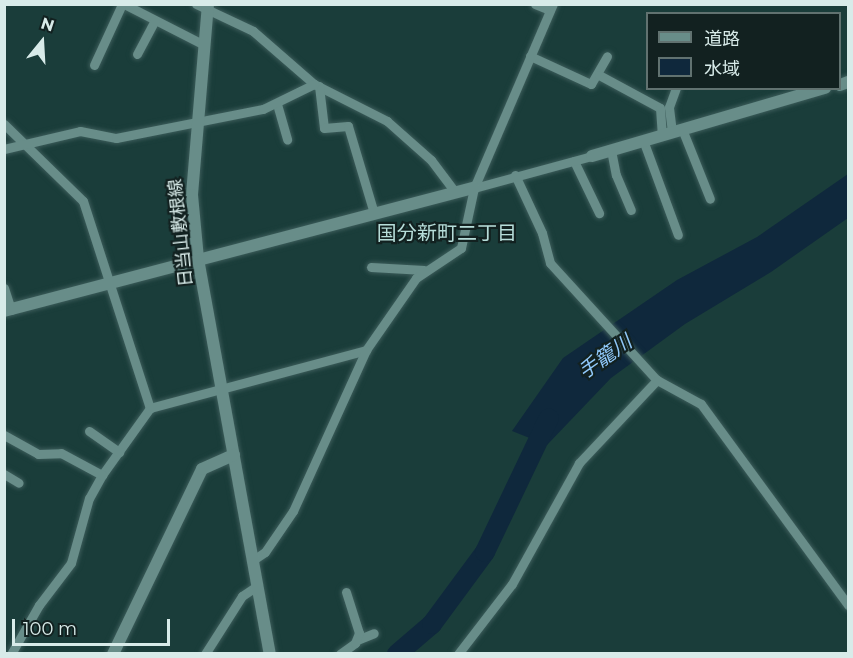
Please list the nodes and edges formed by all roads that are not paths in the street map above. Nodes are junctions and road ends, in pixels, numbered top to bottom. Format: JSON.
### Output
{"nodes":[{"id":1,"x":123,"y":4,"type":"edge"},
{"id":2,"x":196,"y":4,"type":"edge"},
{"id":3,"x":534,"y":4,"type":"edge"},
{"id":4,"x":552,"y":7,"type":"edge"},
{"id":5,"x":208,"y":8,"type":"edge"},
{"id":6,"x":154,"y":20,"type":"junction"},
{"id":7,"x":202,"y":44,"type":"junction"},
{"id":8,"x":137,"y":54,"type":"dead end"},
{"id":9,"x":530,"y":56,"type":"junction"},
{"id":10,"x":607,"y":56,"type":"dead end"},
{"id":11,"x":94,"y":65,"type":"dead end"},
{"id":12,"x":599,"y":75,"type":"junction"},
{"id":13,"x":316,"y":85,"type":"junction"},
{"id":14,"x":675,"y":90,"type":"edge"},
{"id":15,"x":818,"y":90,"type":"edge"},
{"id":16,"x":277,"y":104,"type":"junction"},
{"id":17,"x":195,"y":120,"type":"junction"},
{"id":18,"x":4,"y":124,"type":"edge"},
{"id":19,"x":672,"y":132,"type":"junction"},
{"id":20,"x":286,"y":140,"type":"dead end"},
{"id":21,"x":643,"y":140,"type":"junction"},
{"id":22,"x":23,"y":144,"type":"junction"},
{"id":23,"x":4,"y":149,"type":"edge"},
{"id":24,"x":610,"y":150,"type":"junction"},
{"id":25,"x":591,"y":156,"type":"joint"},
{"id":26,"x":574,"y":161,"type":"junction"},
{"id":27,"x":515,"y":175,"type":"junction"},
{"id":28,"x":474,"y":188,"type":"junction"},
{"id":29,"x":455,"y":192,"type":"junction"},
{"id":30,"x":710,"y":199,"type":"dead end"},
{"id":31,"x":632,"y":210,"type":"dead end"},
{"id":32,"x":374,"y":213,"type":"junction"},
{"id":33,"x":599,"y":213,"type":"dead end"},
{"id":34,"x":678,"y":236,"type":"dead end"},
{"id":35,"x":198,"y":259,"type":"junction"},
{"id":36,"x":371,"y":267,"type":"dead end"},
{"id":37,"x":424,"y":270,"type":"junction"},
{"id":38,"x":109,"y":281,"type":"junction"},
{"id":39,"x":4,"y":288,"type":"edge"},
{"id":40,"x":8,"y":310,"type":"edge"},
{"id":41,"x":366,"y":350,"type":"junction"},
{"id":42,"x":655,"y":378,"type":"junction"},
{"id":43,"x":225,"y":388,"type":"junction"},
{"id":44,"x":150,"y":408,"type":"junction"},
{"id":45,"x":89,"y":431,"type":"dead end"},
{"id":46,"x":4,"y":435,"type":"edge"},
{"id":47,"x":119,"y":452,"type":"junction"},
{"id":48,"x":234,"y":455,"type":"junction"},
{"id":49,"x":4,"y":474,"type":"edge"},
{"id":50,"x":102,"y":475,"type":"junction"},
{"id":51,"x":20,"y":483,"type":"dead end"},
{"id":52,"x":253,"y":560,"type":"junction"},
{"id":53,"x":257,"y":586,"type":"junction"},
{"id":54,"x":346,"y":592,"type":"dead end"},
{"id":55,"x":849,"y":605,"type":"edge"},
{"id":56,"x":374,"y":633,"type":"dead end"},
{"id":57,"x":357,"y":640,"type":"junction"},
{"id":58,"x":11,"y":654,"type":"edge"},
{"id":59,"x":113,"y":654,"type":"edge"},
{"id":60,"x":205,"y":654,"type":"edge"},
{"id":61,"x":270,"y":654,"type":"edge"},
{"id":62,"x":340,"y":654,"type":"edge"},
{"id":63,"x":458,"y":654,"type":"edge"}],
"edges":[{"from":1,"to":6,"type":"street"},
{"from":1,"to":11,"type":"street"},
{"from":2,"to":5,"type":"street"},
{"from":3,"to":4,"type":"street"},
{"from":4,"to":9,"type":"street"},
{"from":5,"to":7,"type":"main road","name":"日当山敷根線"},
{"from":5,"to":13,"type":"street"},
{"from":6,"to":7,"type":"street"},
{"from":6,"to":8,"type":"street"},
{"from":7,"to":17,"type":"main road","name":"日当山敷根線"},
{"from":9,"to":12,"type":"street"},
{"from":9,"to":28,"type":"street"},
{"from":10,"to":12,"type":"street"},
{"from":12,"to":19,"type":"street"},
{"from":13,"to":16,"type":"street"},
{"from":13,"to":29,"type":"street"},
{"from":13,"to":32,"type":"street"},
{"from":14,"to":19,"type":"street"},
{"from":15,"to":19,"type":"main road"},
{"from":16,"to":17,"type":"street"},
{"from":16,"to":20,"type":"street"},
{"from":17,"to":22,"type":"street"},
{"from":17,"to":35,"type":"main road","name":"日当山敷根線"},
{"from":18,"to":22,"type":"street"},
{"from":19,"to":21,"type":"main road"},
{"from":19,"to":30,"type":"street"},
{"from":21,"to":24,"type":"main road"},
{"from":21,"to":34,"type":"street"},
{"from":22,"to":23,"type":"street"},
{"from":22,"to":38,"type":"street"},
{"from":24,"to":25,"type":"main road"},
{"from":24,"to":31,"type":"street"},
{"from":25,"to":26,"type":"street"},
{"from":26,"to":27,"type":"street"},
{"from":26,"to":33,"type":"street"},
{"from":27,"to":28,"type":"street"},
{"from":27,"to":42,"type":"street"},
{"from":28,"to":29,"type":"main road"},
{"from":28,"to":37,"type":"street"},
{"from":29,"to":32,"type":"main road"},
{"from":32,"to":35,"type":"main road"},
{"from":35,"to":38,"type":"main road"},
{"from":35,"to":43,"type":"main road","name":"日当山敷根線"},
{"from":36,"to":37,"type":"street"},
{"from":37,"to":41,"type":"street"},
{"from":38,"to":40,"type":"main road"},
{"from":38,"to":44,"type":"street"},
{"from":39,"to":40,"type":"street"},
{"from":41,"to":43,"type":"street"},
{"from":41,"to":52,"type":"street"},
{"from":42,"to":55,"type":"street"},
{"from":42,"to":63,"type":"street"},
{"from":43,"to":44,"type":"street"},
{"from":43,"to":48,"type":"main road","name":"日当山敷根線"},
{"from":44,"to":47,"type":"street"},
{"from":45,"to":47,"type":"street"},
{"from":46,"to":50,"type":"street"},
{"from":47,"to":50,"type":"street"},
{"from":48,"to":52,"type":"main road","name":"日当山敷根線"},
{"from":48,"to":59,"type":"main road"},
{"from":49,"to":51,"type":"street"},
{"from":50,"to":58,"type":"street"},
{"from":52,"to":53,"type":"main road","name":"日当山敷根線"},
{"from":53,"to":60,"type":"street"},
{"from":53,"to":61,"type":"main road","name":"日当山敷根線"},
{"from":54,"to":57,"type":"street"},
{"from":56,"to":57,"type":"street"},
{"from":57,"to":62,"type":"street"}]}
